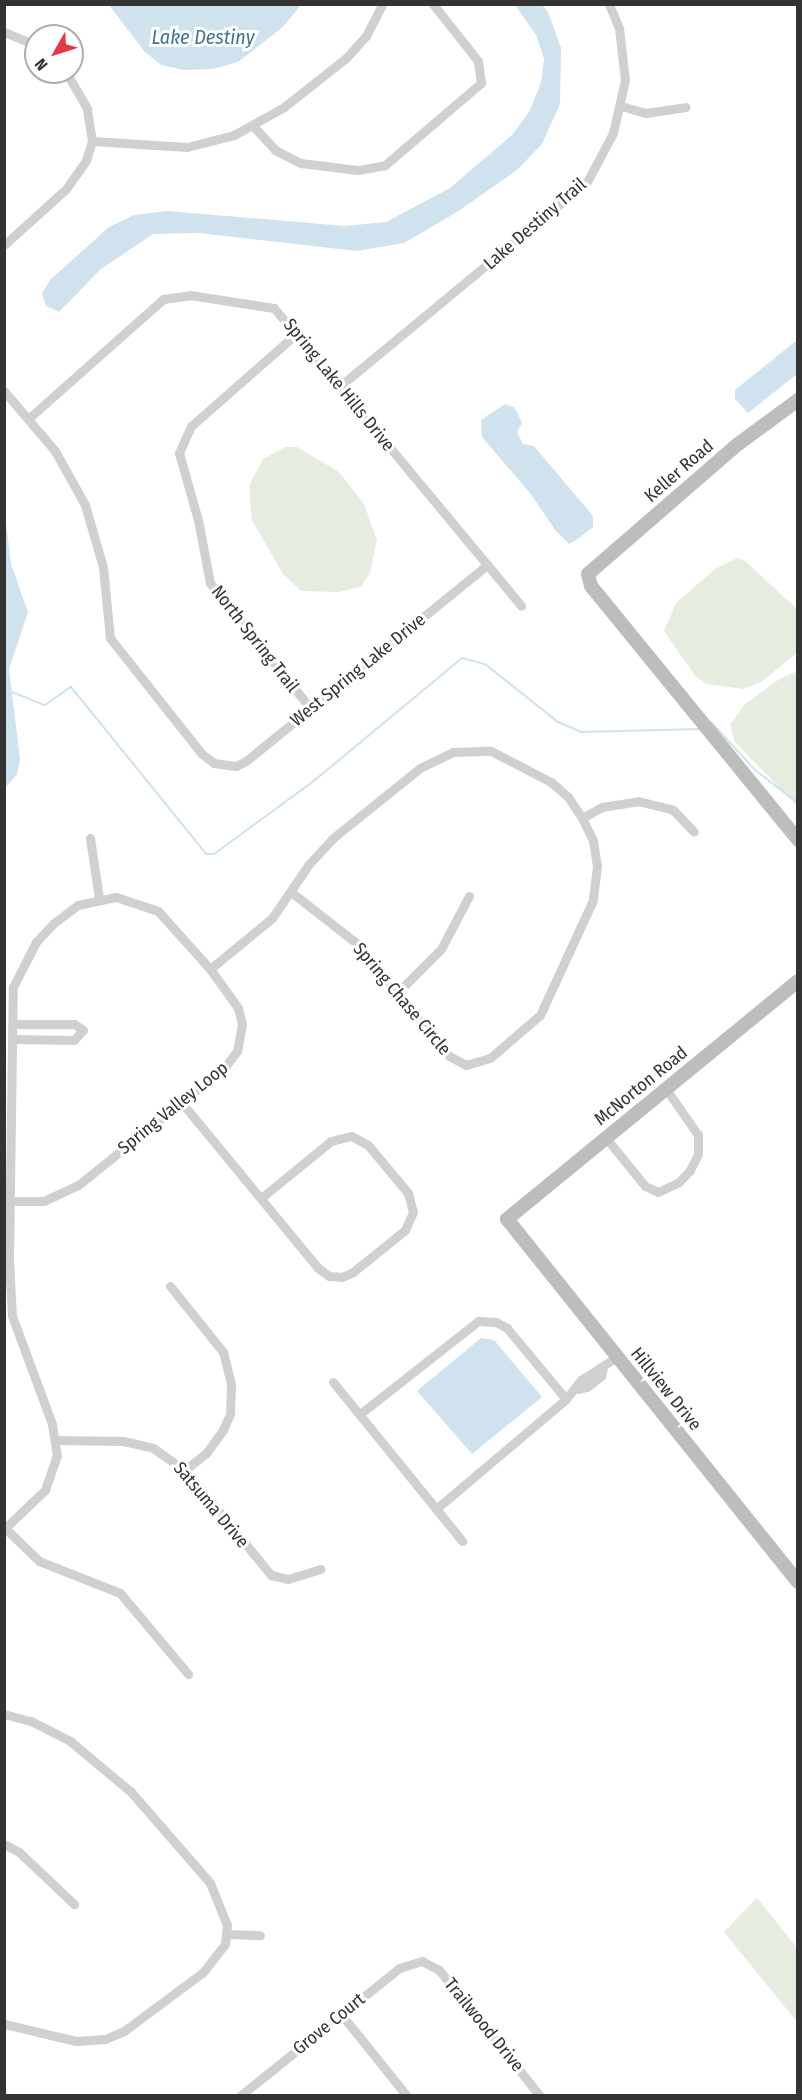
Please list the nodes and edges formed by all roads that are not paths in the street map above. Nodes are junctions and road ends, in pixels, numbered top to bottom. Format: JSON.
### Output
{"nodes":[{"id":1,"x":382,"y":4,"type":"edge"},
{"id":2,"x":433,"y":4,"type":"edge"},
{"id":3,"x":609,"y":4,"type":"edge"},
{"id":4,"x":4,"y":32,"type":"edge"},
{"id":5,"x":24,"y":40,"type":"edge"},
{"id":6,"x":73,"y":84,"type":"edge"},
{"id":7,"x":621,"y":106,"type":"junction"},
{"id":8,"x":686,"y":107,"type":"dead end"},
{"id":9,"x":253,"y":126,"type":"junction"},
{"id":10,"x":92,"y":141,"type":"junction"},
{"id":11,"x":4,"y":245,"type":"edge"},
{"id":12,"x":297,"y":333,"type":"junction"},
{"id":13,"x":340,"y":386,"type":"junction"},
{"id":14,"x":4,"y":391,"type":"edge"},
{"id":15,"x":798,"y":400,"type":"edge"},
{"id":16,"x":28,"y":419,"type":"junction"},
{"id":17,"x":487,"y":565,"type":"junction"},
{"id":18,"x":521,"y":606,"type":"dead end"},
{"id":19,"x":310,"y":708,"type":"junction"},
{"id":20,"x":582,"y":818,"type":"junction"},
{"id":21,"x":694,"y":832,"type":"dead end"},
{"id":22,"x":90,"y":838,"type":"dead end"},
{"id":23,"x":798,"y":840,"type":"edge"},
{"id":24,"x":291,"y":892,"type":"junction"},
{"id":25,"x":469,"y":896,"type":"dead end"},
{"id":26,"x":99,"y":898,"type":"junction"},
{"id":27,"x":210,"y":969,"type":"junction"},
{"id":28,"x":798,"y":981,"type":"edge"},
{"id":29,"x":397,"y":993,"type":"junction"},
{"id":30,"x":13,"y":1024,"type":"junction"},
{"id":31,"x":12,"y":1039,"type":"junction"},
{"id":32,"x":666,"y":1089,"type":"junction"},
{"id":33,"x":182,"y":1102,"type":"junction"},
{"id":34,"x":606,"y":1138,"type":"junction"},
{"id":35,"x":261,"y":1198,"type":"junction"},
{"id":36,"x":10,"y":1202,"type":"junction"},
{"id":37,"x":507,"y":1219,"type":"joint"},
{"id":38,"x":170,"y":1286,"type":"dead end"},
{"id":39,"x":617,"y":1357,"type":"junction"},
{"id":40,"x":333,"y":1382,"type":"dead end"},
{"id":41,"x":566,"y":1399,"type":"junction"},
{"id":42,"x":360,"y":1414,"type":"junction"},
{"id":43,"x":57,"y":1440,"type":"junction"},
{"id":44,"x":185,"y":1470,"type":"junction"},
{"id":45,"x":436,"y":1509,"type":"junction"},
{"id":46,"x":5,"y":1528,"type":"edge"},
{"id":47,"x":462,"y":1541,"type":"dead end"},
{"id":48,"x":320,"y":1569,"type":"dead end"},
{"id":49,"x":798,"y":1582,"type":"edge"},
{"id":50,"x":188,"y":1674,"type":"dead end"},
{"id":51,"x":4,"y":1714,"type":"edge"},
{"id":52,"x":4,"y":1844,"type":"edge"},
{"id":53,"x":74,"y":1904,"type":"dead end"},
{"id":54,"x":226,"y":1934,"type":"junction"},
{"id":55,"x":260,"y":1935,"type":"dead end"},
{"id":56,"x":422,"y":1961,"type":"joint"},
{"id":57,"x":341,"y":2014,"type":"junction"},
{"id":58,"x":4,"y":2024,"type":"edge"},
{"id":59,"x":405,"y":2095,"type":"edge"},
{"id":60,"x":240,"y":2096,"type":"edge"},
{"id":61,"x":540,"y":2096,"type":"edge"}],
"edges":[{"from":1,"to":9,"type":"street"},
{"from":2,"to":9,"type":"street"},
{"from":3,"to":7,"type":"street","name":"Lake Destiny Trail"},
{"from":4,"to":5,"type":"street"},
{"from":6,"to":10,"type":"street"},
{"from":7,"to":8,"type":"street"},
{"from":7,"to":13,"type":"street","name":"Lake Destiny Trail"},
{"from":9,"to":10,"type":"street"},
{"from":10,"to":11,"type":"street"},
{"from":12,"to":13,"type":"street","name":"Spring Lake Hills Drive"},
{"from":12,"to":16,"type":"street","name":"Spring Lake Hills Drive"},
{"from":12,"to":19,"type":"street","name":"North Spring Trail"},
{"from":13,"to":17,"type":"street","name":"Spring Lake Hills Drive"},
{"from":14,"to":16,"type":"street"},
{"from":15,"to":23,"type":"street","name":"Keller Road"},
{"from":16,"to":19,"type":"street","name":"West Spring Lake Drive"},
{"from":17,"to":18,"type":"street","name":"Spring Lake Hills Drive"},
{"from":17,"to":19,"type":"street","name":"West Spring Lake Drive"},
{"from":20,"to":21,"type":"street"},
{"from":20,"to":24,"type":"street","name":"Spring Chase Circle"},
{"from":20,"to":29,"type":"street","name":"Spring Chase Circle"},
{"from":22,"to":26,"type":"street"},
{"from":24,"to":27,"type":"street","name":"Spring Chase Circle"},
{"from":24,"to":29,"type":"street","name":"Spring Chase Circle"},
{"from":25,"to":29,"type":"street"},
{"from":26,"to":27,"type":"street","name":"Spring Valley Loop"},
{"from":26,"to":30,"type":"street"},
{"from":27,"to":33,"type":"street","name":"Spring Valley Loop"},
{"from":28,"to":32,"type":"street","name":"McNorton Road"},
{"from":30,"to":31,"type":"street"},
{"from":30,"to":31,"type":"street"},
{"from":31,"to":36,"type":"street"},
{"from":32,"to":34,"type":"street","name":"McNorton Road"},
{"from":32,"to":34,"type":"street"},
{"from":33,"to":35,"type":"street"},
{"from":33,"to":36,"type":"street","name":"Spring Valley Loop"},
{"from":34,"to":37,"type":"street","name":"McNorton Road"},
{"from":35,"to":35,"type":"street"},
{"from":36,"to":43,"type":"street"},
{"from":37,"to":39,"type":"street","name":"Hillview Drive"},
{"from":38,"to":44,"type":"street"},
{"from":39,"to":41,"type":"street"},
{"from":39,"to":49,"type":"street","name":"Hillview Drive"},
{"from":40,"to":42,"type":"street"},
{"from":41,"to":42,"type":"street"},
{"from":41,"to":45,"type":"street"},
{"from":42,"to":45,"type":"street"},
{"from":43,"to":44,"type":"street","name":"Satsuma Drive"},
{"from":43,"to":46,"type":"street"},
{"from":44,"to":48,"type":"street","name":"Satsuma Drive"},
{"from":45,"to":47,"type":"street"},
{"from":46,"to":50,"type":"street"},
{"from":51,"to":54,"type":"street"},
{"from":52,"to":53,"type":"street"},
{"from":54,"to":55,"type":"street"},
{"from":54,"to":58,"type":"street"},
{"from":56,"to":57,"type":"street","name":"Grove Court"},
{"from":56,"to":61,"type":"street","name":"Trailwood Drive"},
{"from":57,"to":59,"type":"street"},
{"from":57,"to":60,"type":"street","name":"Grove Court"}]}
